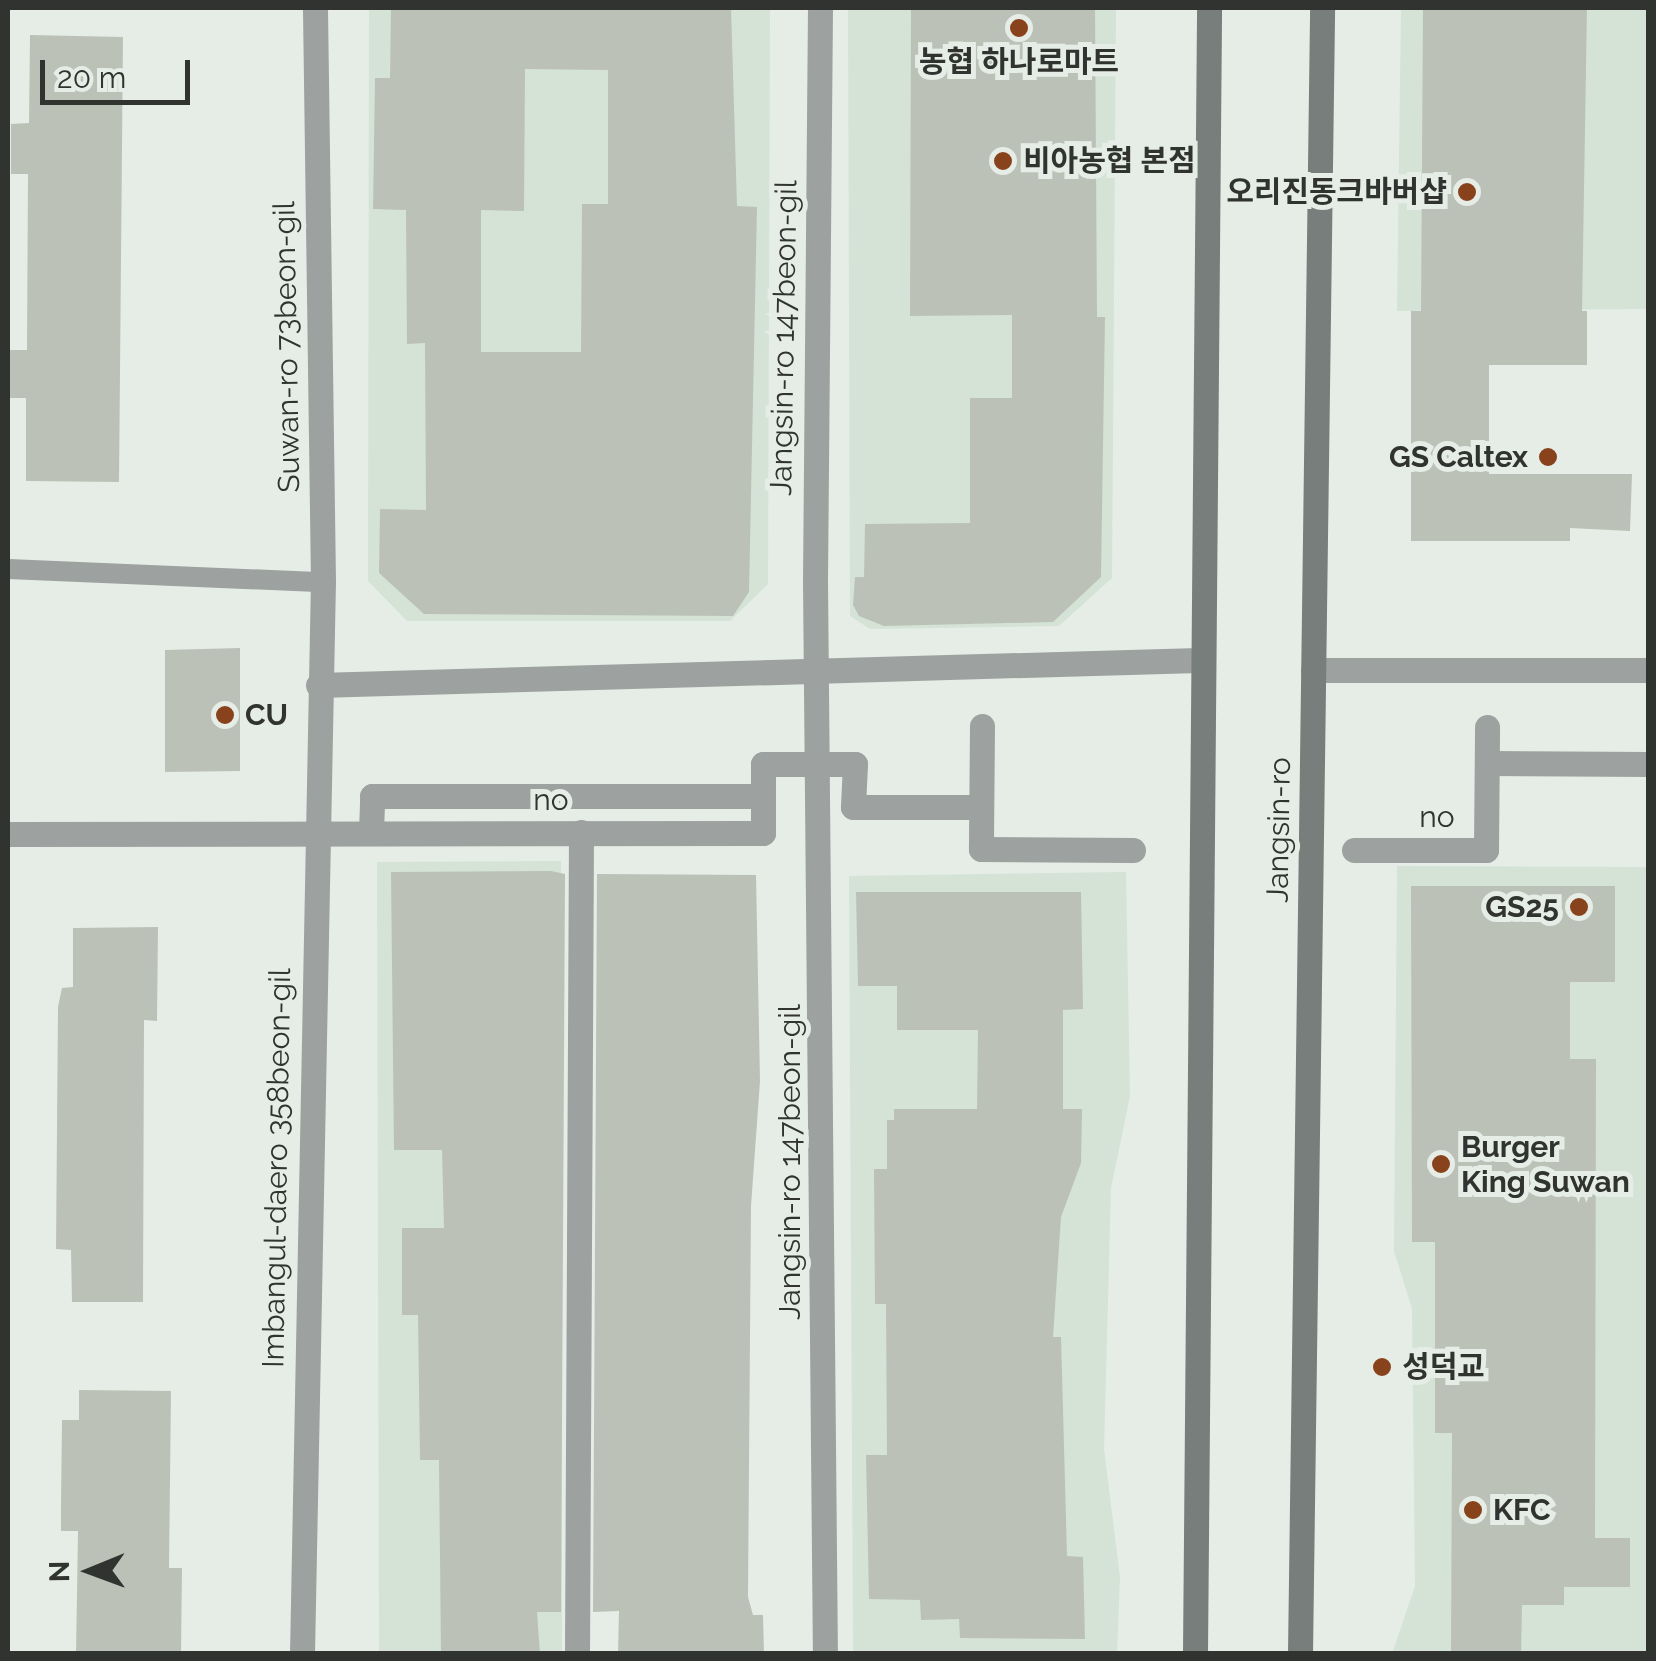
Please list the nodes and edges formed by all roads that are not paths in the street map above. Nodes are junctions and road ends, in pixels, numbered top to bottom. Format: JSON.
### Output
{"nodes":[{"id":1,"x":315,"y":8,"type":"edge"},
{"id":2,"x":820,"y":8,"type":"edge"},
{"id":3,"x":1209,"y":8,"type":"edge"},
{"id":4,"x":1322,"y":8,"type":"edge"},
{"id":5,"x":8,"y":569,"type":"edge"},
{"id":6,"x":323,"y":582,"type":"junction"},
{"id":7,"x":1199,"y":660,"type":"junction"},
{"id":8,"x":818,"y":669,"type":"junction"},
{"id":9,"x":1313,"y":670,"type":"junction"},
{"id":10,"x":1648,"y":670,"type":"edge"},
{"id":11,"x":318,"y":685,"type":"junction"},
{"id":12,"x":982,"y":726,"type":"dead end"},
{"id":13,"x":1487,"y":727,"type":"dead end"},
{"id":14,"x":1489,"y":763,"type":"junction"},
{"id":15,"x":819,"y":764,"type":"junction"},
{"id":16,"x":1648,"y":764,"type":"edge"},
{"id":17,"x":763,"y":796,"type":"junction"},
{"id":18,"x":981,"y":807,"type":"junction"},
{"id":19,"x":317,"y":832,"type":"junction"},
{"id":20,"x":371,"y":832,"type":"junction"},
{"id":21,"x":581,"y":832,"type":"junction"},
{"id":22,"x":8,"y":834,"type":"edge"},
{"id":23,"x":1360,"y":843,"type":"dead end"},
{"id":24,"x":1133,"y":850,"type":"dead end"},
{"id":25,"x":302,"y":1654,"type":"edge"},
{"id":26,"x":577,"y":1654,"type":"edge"},
{"id":27,"x":826,"y":1654,"type":"edge"},
{"id":28,"x":1195,"y":1654,"type":"edge"},
{"id":29,"x":1300,"y":1654,"type":"edge"}],
"edges":[{"from":1,"to":6,"type":"street","name":"Suwan-ro 73beon-gil"},
{"from":2,"to":8,"type":"street","name":"Jangsin-ro 147beon-gil"},
{"from":3,"to":7,"type":"main road"},
{"from":4,"to":9,"type":"main road","name":"Jangsin-ro"},
{"from":5,"to":6,"type":"lane"},
{"from":6,"to":11,"type":"street","name":"Suwan-ro 73beon-gil"},
{"from":7,"to":8,"type":"street"},
{"from":7,"to":28,"type":"main road"},
{"from":8,"to":11,"type":"street"},
{"from":8,"to":15,"type":"street","name":"Jangsin-ro 147beon-gil"},
{"from":9,"to":10,"type":"street"},
{"from":9,"to":29,"type":"main road","name":"Jangsin-ro"},
{"from":11,"to":19,"type":"street","name":"Imbangul-daero 358beon-gil"},
{"from":12,"to":18,"type":"street"},
{"from":13,"to":14,"type":"street","name":"no"},
{"from":14,"to":16,"type":"street"},
{"from":14,"to":23,"type":"street","name":"no"},
{"from":15,"to":17,"type":"street","name":"no"},
{"from":15,"to":18,"type":"street","name":"no"},
{"from":15,"to":27,"type":"street","name":"Jangsin-ro 147beon-gil"},
{"from":17,"to":20,"type":"street"},
{"from":17,"to":21,"type":"street","name":"no"},
{"from":18,"to":24,"type":"street"},
{"from":19,"to":20,"type":"street","name":"no"},
{"from":19,"to":22,"type":"street","name":"no"},
{"from":19,"to":25,"type":"street","name":"Imbangul-daero 358beon-gil"},
{"from":20,"to":21,"type":"street","name":"no"},
{"from":21,"to":26,"type":"street"}]}
